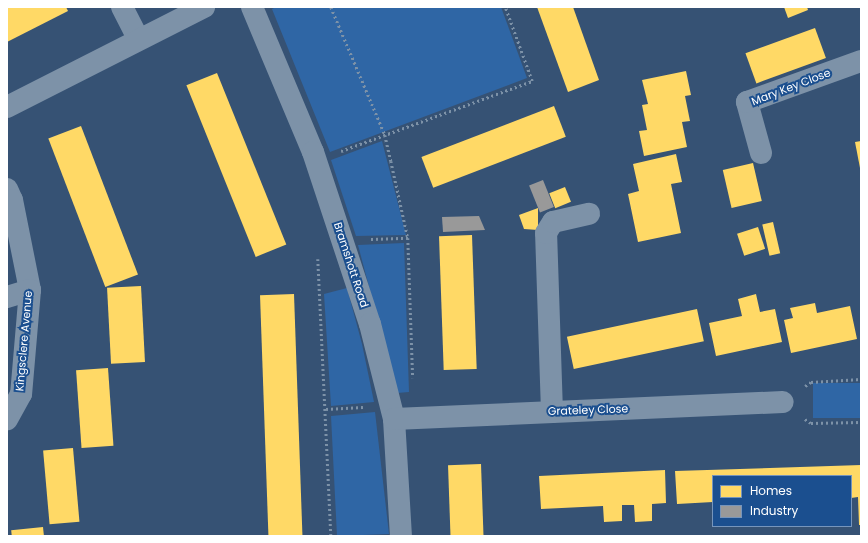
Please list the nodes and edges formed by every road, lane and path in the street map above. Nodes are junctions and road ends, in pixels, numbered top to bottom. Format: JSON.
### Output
{"nodes":[{"id":1,"x":122,"y":7,"type":"edge"},
{"id":2,"x":204,"y":7,"type":"edge"},
{"id":3,"x":252,"y":7,"type":"edge"},
{"id":4,"x":331,"y":7,"type":"edge"},
{"id":5,"x":505,"y":7,"type":"edge"},
{"id":6,"x":138,"y":39,"type":"junction"},
{"id":7,"x":861,"y":61,"type":"edge"},
{"id":8,"x":7,"y":107,"type":"edge"},
{"id":9,"x":385,"y":135,"type":"junction"},
{"id":10,"x":761,"y":154,"type":"dead end"},
{"id":11,"x":316,"y":161,"type":"junction"},
{"id":12,"x":7,"y":189,"type":"edge"},
{"id":13,"x":589,"y":214,"type":"dead end"},
{"id":14,"x":408,"y":238,"type":"junction"},
{"id":15,"x":344,"y":240,"type":"junction"},
{"id":16,"x":317,"y":253,"type":"dead end"},
{"id":17,"x":30,"y":290,"type":"junction"},
{"id":18,"x":7,"y":297,"type":"edge"},
{"id":19,"x":861,"y":379,"type":"edge"},
{"id":20,"x":414,"y":380,"type":"dead end"},
{"id":21,"x":783,"y":402,"type":"junction"},
{"id":22,"x":326,"y":409,"type":"junction"},
{"id":23,"x":392,"y":412,"type":"junction"},
{"id":24,"x":552,"y":412,"type":"junction"},
{"id":25,"x":7,"y":420,"type":"edge"},
{"id":26,"x":861,"y":422,"type":"edge"},
{"id":27,"x":331,"y":536,"type":"edge"},
{"id":28,"x":402,"y":536,"type":"edge"}],
"edges":[{"from":1,"to":6,"type":"street"},
{"from":2,"to":6,"type":"street"},
{"from":3,"to":11,"type":"street","name":"Bramshott Road"},
{"from":4,"to":9,"type":"path"},
{"from":5,"to":9,"type":"path"},
{"from":6,"to":8,"type":"street"},
{"from":7,"to":10,"type":"street","name":"Mary Key Close"},
{"from":9,"to":11,"type":"path"},
{"from":9,"to":14,"type":"path"},
{"from":11,"to":15,"type":"street","name":"Bramshott Road"},
{"from":12,"to":17,"type":"street","name":"Kingsclere Avenue"},
{"from":13,"to":24,"type":"street"},
{"from":14,"to":15,"type":"path"},
{"from":14,"to":20,"type":"path"},
{"from":15,"to":23,"type":"street","name":"Bramshott Road"},
{"from":16,"to":22,"type":"path"},
{"from":17,"to":18,"type":"street"},
{"from":17,"to":25,"type":"street","name":"Kingsclere Avenue"},
{"from":19,"to":21,"type":"path"},
{"from":21,"to":24,"type":"street","name":"Grateley Close"},
{"from":21,"to":26,"type":"path"},
{"from":22,"to":23,"type":"path"},
{"from":22,"to":27,"type":"path"},
{"from":23,"to":24,"type":"street","name":"Grateley Close"},
{"from":23,"to":28,"type":"street","name":"Bramshott Road"}]}
